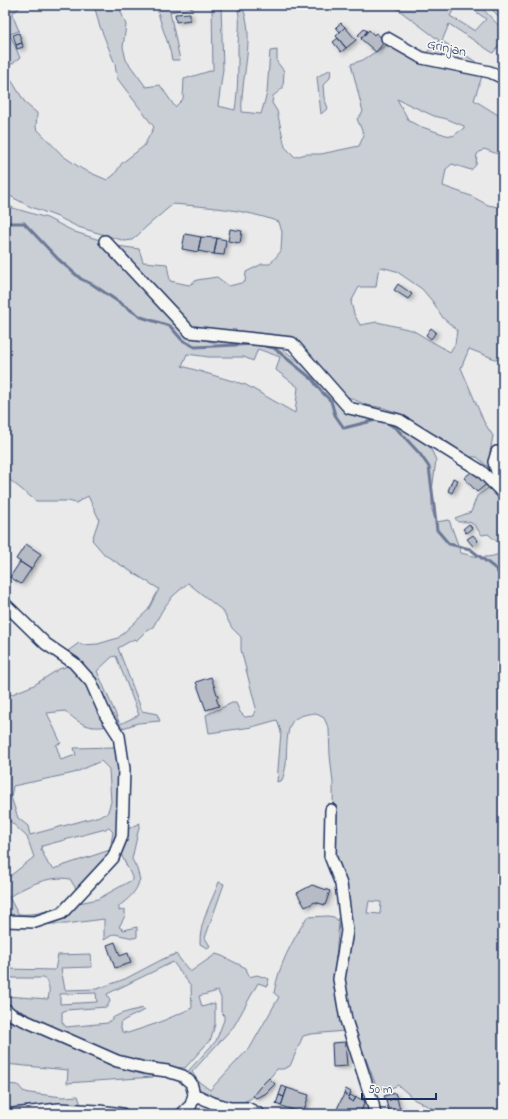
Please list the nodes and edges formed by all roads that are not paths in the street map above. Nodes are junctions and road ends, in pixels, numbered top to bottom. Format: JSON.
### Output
{"nodes":[{"id":1,"x":386,"y":38,"type":"dead end"},
{"id":2,"x":503,"y":78,"type":"edge"},
{"id":3,"x":105,"y":240,"type":"dead end"},
{"id":4,"x":503,"y":452,"type":"edge"},
{"id":5,"x":503,"y":484,"type":"edge"},
{"id":6,"x":503,"y":494,"type":"edge"},
{"id":7,"x":5,"y":604,"type":"edge"},
{"id":8,"x":331,"y":810,"type":"dead end"},
{"id":9,"x":5,"y":921,"type":"edge"},
{"id":10,"x":5,"y":1009,"type":"edge"},
{"id":11,"x":194,"y":1094,"type":"junction"},
{"id":12,"x":13,"y":1114,"type":"edge"},
{"id":13,"x":122,"y":1114,"type":"edge"},
{"id":14,"x":182,"y":1114,"type":"edge"},
{"id":15,"x":259,"y":1114,"type":"edge"},
{"id":16,"x":375,"y":1114,"type":"edge"}],
"edges":[{"from":1,"to":2,"type":"street","name":"Grinjan"},
{"from":3,"to":6,"type":"street"},
{"from":4,"to":5,"type":"street"},
{"from":7,"to":9,"type":"street"},
{"from":8,"to":16,"type":"street"},
{"from":10,"to":11,"type":"street"},
{"from":11,"to":14,"type":"street"},
{"from":11,"to":15,"type":"street"},
{"from":12,"to":13,"type":"street"}]}
